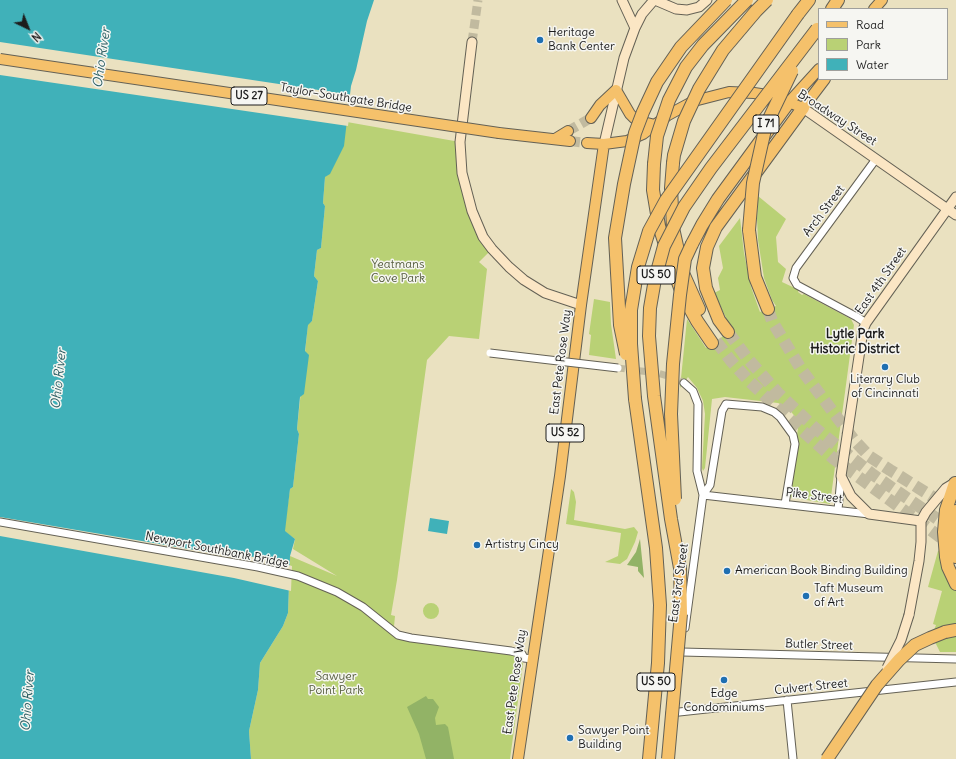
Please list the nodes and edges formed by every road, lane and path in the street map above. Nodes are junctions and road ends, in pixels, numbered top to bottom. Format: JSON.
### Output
{"nodes":[{"id":1,"x":622,"y":0,"type":"edge"},
{"id":2,"x":654,"y":0,"type":"edge"},
{"id":3,"x":707,"y":0,"type":"edge"},
{"id":4,"x":726,"y":0,"type":"edge"},
{"id":5,"x":747,"y":0,"type":"edge"},
{"id":6,"x":767,"y":0,"type":"edge"},
{"id":7,"x":809,"y":0,"type":"edge"},
{"id":8,"x":883,"y":0,"type":"edge"},
{"id":9,"x":876,"y":8,"type":"edge"},
{"id":10,"x":635,"y":28,"type":"junction"},
{"id":11,"x":818,"y":28,"type":"edge"},
{"id":12,"x":472,"y":42,"type":"tunnel mouth"},
{"id":13,"x":0,"y":59,"type":"edge"},
{"id":14,"x":818,"y":70,"type":"edge"},
{"id":15,"x":824,"y":80,"type":"edge"},
{"id":16,"x":616,"y":90,"type":"junction"},
{"id":17,"x":789,"y":102,"type":"junction"},
{"id":18,"x":803,"y":108,"type":"junction"},
{"id":19,"x":591,"y":118,"type":"tunnel mouth"},
{"id":20,"x":655,"y":125,"type":"junction"},
{"id":21,"x":569,"y":136,"type":"tunnel mouth"},
{"id":22,"x":587,"y":143,"type":"tunnel mouth"},
{"id":23,"x":604,"y":144,"type":"junction"},
{"id":24,"x":876,"y":159,"type":"junction"},
{"id":25,"x":956,"y":197,"type":"edge"},
{"id":26,"x":947,"y":208,"type":"junction"},
{"id":27,"x":956,"y":215,"type":"edge"},
{"id":28,"x":581,"y":305,"type":"junction"},
{"id":29,"x":768,"y":309,"type":"tunnel mouth"},
{"id":30,"x":866,"y":323,"type":"junction"},
{"id":31,"x":728,"y":332,"type":"tunnel mouth"},
{"id":32,"x":490,"y":353,"type":"dead end"},
{"id":33,"x":618,"y":368,"type":"tunnel mouth"},
{"id":34,"x":684,"y":383,"type":"tunnel mouth"},
{"id":35,"x":635,"y":399,"type":"junction"},
{"id":36,"x":841,"y":476,"type":"junction"},
{"id":37,"x":956,"y":483,"type":"edge"},
{"id":38,"x":703,"y":495,"type":"junction"},
{"id":39,"x":785,"y":504,"type":"junction"},
{"id":40,"x":838,"y":510,"type":"junction"},
{"id":41,"x":956,"y":511,"type":"edge"},
{"id":42,"x":868,"y":514,"type":"junction"},
{"id":43,"x":921,"y":521,"type":"junction"},
{"id":44,"x":0,"y":522,"type":"edge"},
{"id":45,"x":956,"y":557,"type":"edge"},
{"id":46,"x":680,"y":568,"type":"junction"},
{"id":47,"x":956,"y":584,"type":"edge"},
{"id":48,"x":951,"y":631,"type":"edge"},
{"id":49,"x":682,"y":652,"type":"junction"},
{"id":50,"x":532,"y":659,"type":"junction"},
{"id":51,"x":956,"y":660,"type":"edge"},
{"id":52,"x":956,"y":682,"type":"edge"},
{"id":53,"x":878,"y":685,"type":"junction"},
{"id":54,"x":787,"y":700,"type":"junction"},
{"id":55,"x":668,"y":714,"type":"junction"},
{"id":56,"x":518,"y":759,"type":"edge"},
{"id":57,"x":649,"y":759,"type":"edge"},
{"id":58,"x":662,"y":759,"type":"edge"},
{"id":59,"x":668,"y":759,"type":"edge"},
{"id":60,"x":793,"y":759,"type":"edge"},
{"id":61,"x":827,"y":759,"type":"edge"}],
"edges":[{"from":1,"to":10,"type":"main road"},
{"from":2,"to":3,"type":"main road"},
{"from":2,"to":10,"type":"main road","name":"East Pete Rose Way"},
{"from":4,"to":35,"type":"highway","bridge":true},
{"from":5,"to":6,"type":"highway","bridge":true},
{"from":7,"to":35,"type":"highway","number":"US 50","bridge":true},
{"from":8,"to":9,"type":"main road"},
{"from":10,"to":16,"type":"main road","name":"East Pete Rose Way"},
{"from":11,"to":29,"type":"highway","number":"I 71","bridge":true},
{"from":11,"to":46,"type":"highway","number":"US 50","bridge":true},
{"from":12,"to":28,"type":"main road"},
{"from":13,"to":21,"type":"main road","name":"Taylor–Southgate Bridge","number":"US 27","bridge":true},
{"from":14,"to":17,"type":"main road"},
{"from":15,"to":18,"type":"main road"},
{"from":16,"to":19,"type":"main road"},
{"from":16,"to":20,"type":"main road"},
{"from":16,"to":23,"type":"main road","name":"East Pete Rose Way"},
{"from":17,"to":18,"type":"main road","name":"Broadway Street"},
{"from":17,"to":20,"type":"main road","name":"Broadway Street"},
{"from":17,"to":46,"type":"highway","bridge":true},
{"from":18,"to":24,"type":"main road","name":"Broadway Street"},
{"from":18,"to":31,"type":"highway"},
{"from":20,"to":23,"type":"main road","name":"Broadway Street"},
{"from":22,"to":23,"type":"main road","name":"Broadway Street"},
{"from":23,"to":28,"type":"main road","name":"East Pete Rose Way"},
{"from":24,"to":26,"type":"main road","name":"Broadway Street"},
{"from":24,"to":30,"type":"street","name":"Arch Street"},
{"from":25,"to":26,"type":"main road","name":"East 4th Street"},
{"from":26,"to":27,"type":"main road","name":"Broadway Street"},
{"from":26,"to":30,"type":"main road","name":"East 4th Street"},
{"from":28,"to":50,"type":"main road","name":"East Pete Rose Way","number":"US 52"},
{"from":30,"to":36,"type":"main road","name":"East 4th Street"},
{"from":32,"to":33,"type":"street","bridge":true},
{"from":34,"to":38,"type":"street"},
{"from":35,"to":57,"type":"highway","number":"US 50"},
{"from":36,"to":40,"type":"street","name":"East 4th Street"},
{"from":36,"to":42,"type":"main road"},
{"from":37,"to":43,"type":"main road"},
{"from":37,"to":47,"type":"highway"},
{"from":38,"to":39,"type":"street","name":"Pike Street"},
{"from":38,"to":39,"type":"street","name":"East 3rd Street"},
{"from":38,"to":49,"type":"street","name":"East 3rd Street"},
{"from":39,"to":40,"type":"street","name":"Pike Street"},
{"from":40,"to":42,"type":"street","name":"Pike Street"},
{"from":41,"to":45,"type":"highway"},
{"from":42,"to":43,"type":"main road","name":"Pike Street"},
{"from":43,"to":53,"type":"main road","bridge":true},
{"from":44,"to":50,"type":"street","name":"Newport Southbank Bridge"},
{"from":46,"to":59,"type":"highway","number":"US 50","bridge":true},
{"from":48,"to":53,"type":"highway","bridge":true},
{"from":49,"to":51,"type":"street","name":"Butler Street"},
{"from":49,"to":55,"type":"street","name":"East 3rd Street"},
{"from":50,"to":56,"type":"main road","name":"East Pete Rose Way","number":"US 52"},
{"from":52,"to":54,"type":"street","name":"Culvert Street"},
{"from":53,"to":61,"type":"highway","bridge":true},
{"from":54,"to":55,"type":"street","name":"Culvert Street"},
{"from":54,"to":60,"type":"street"},
{"from":55,"to":58,"type":"street","name":"East 3rd Street"}]}
